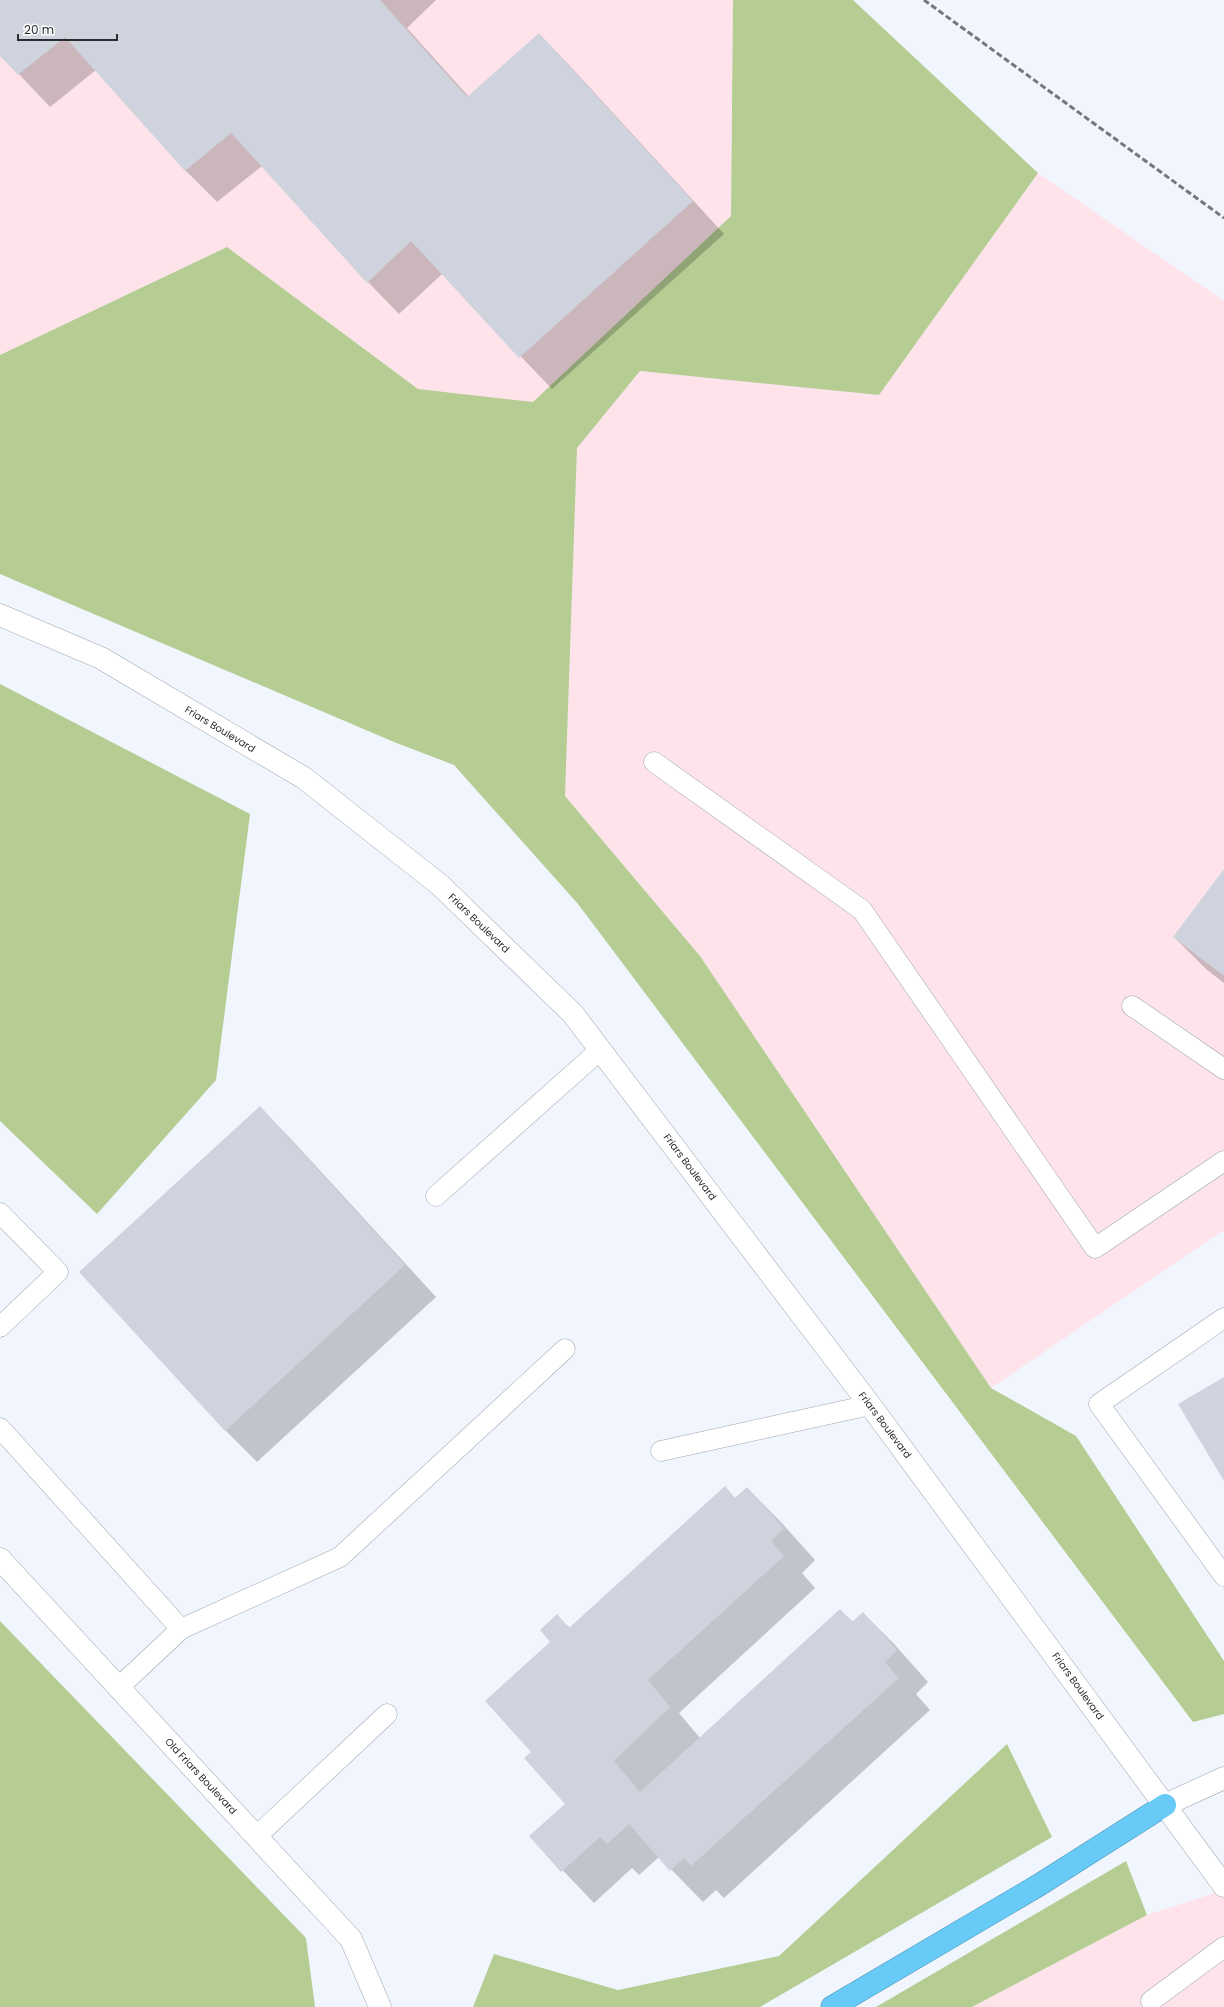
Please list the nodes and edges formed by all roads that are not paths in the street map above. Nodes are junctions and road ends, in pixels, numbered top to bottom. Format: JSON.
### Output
{"nodes":[{"id":1,"x":0,"y":615,"type":"edge"},
{"id":2,"x":654,"y":762,"type":"dead end"},
{"id":3,"x":1132,"y":1006,"type":"dead end"},
{"id":4,"x":600,"y":1050,"type":"junction"},
{"id":5,"x":1224,"y":1070,"type":"edge"},
{"id":6,"x":1224,"y":1161,"type":"edge"},
{"id":7,"x":436,"y":1196,"type":"dead end"},
{"id":8,"x":0,"y":1213,"type":"edge"},
{"id":9,"x":1224,"y":1318,"type":"edge"},
{"id":10,"x":0,"y":1327,"type":"edge"},
{"id":11,"x":565,"y":1348,"type":"dead end"},
{"id":12,"x":870,"y":1405,"type":"junction"},
{"id":13,"x":0,"y":1428,"type":"edge"},
{"id":14,"x":661,"y":1451,"type":"dead end"},
{"id":15,"x":0,"y":1559,"type":"edge"},
{"id":16,"x":1224,"y":1576,"type":"edge"},
{"id":17,"x":181,"y":1629,"type":"junction"},
{"id":18,"x":119,"y":1687,"type":"junction"},
{"id":19,"x":387,"y":1714,"type":"dead end"},
{"id":20,"x":1224,"y":1778,"type":"edge"},
{"id":21,"x":1165,"y":1805,"type":"junction"},
{"id":22,"x":257,"y":1836,"type":"junction"},
{"id":23,"x":1224,"y":1886,"type":"edge"},
{"id":24,"x":1224,"y":1947,"type":"edge"},
{"id":25,"x":1151,"y":2001,"type":"dead end"},
{"id":26,"x":380,"y":2007,"type":"edge"},
{"id":27,"x":832,"y":2007,"type":"edge"}],
"edges":[{"from":1,"to":4,"type":"main road","name":"Friars Boulevard"},
{"from":2,"to":6,"type":"lane"},
{"from":3,"to":5,"type":"lane"},
{"from":4,"to":7,"type":"lane"},
{"from":4,"to":12,"type":"main road","name":"Friars Boulevard"},
{"from":8,"to":10,"type":"lane"},
{"from":9,"to":16,"type":"lane"},
{"from":11,"to":17,"type":"lane"},
{"from":12,"to":14,"type":"lane"},
{"from":12,"to":21,"type":"main road","name":"Friars Boulevard"},
{"from":13,"to":17,"type":"lane"},
{"from":15,"to":18,"type":"main road","name":"Old Friars Boulevard"},
{"from":17,"to":18,"type":"lane"},
{"from":18,"to":22,"type":"main road","name":"Old Friars Boulevard"},
{"from":19,"to":22,"type":"lane"},
{"from":20,"to":21,"type":"main road"},
{"from":21,"to":23,"type":"main road","name":"Friars Boulevard"},
{"from":21,"to":27,"type":"highway"},
{"from":22,"to":26,"type":"main road","name":"Old Friars Boulevard"},
{"from":24,"to":25,"type":"lane"}]}
